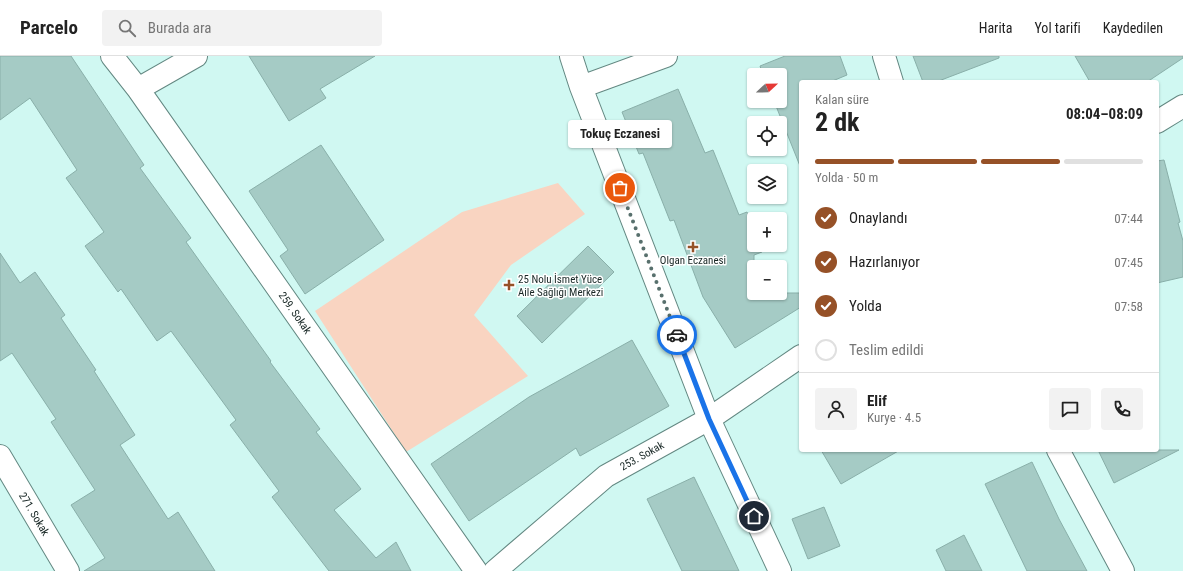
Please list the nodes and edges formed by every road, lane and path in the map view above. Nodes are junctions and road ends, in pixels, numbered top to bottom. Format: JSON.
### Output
{"nodes":[{"id":1,"x":112,"y":56,"type":"edge"},
{"id":2,"x":196,"y":56,"type":"edge"},
{"id":3,"x":571,"y":56,"type":"edge"},
{"id":4,"x":666,"y":56,"type":"edge"},
{"id":5,"x":884,"y":56,"type":"edge"},
{"id":6,"x":891,"y":80,"type":"edge"},
{"id":7,"x":581,"y":87,"type":"junction"},
{"id":8,"x":138,"y":89,"type":"junction"},
{"id":9,"x":1183,"y":106,"type":"edge"},
{"id":10,"x":1159,"y":121,"type":"edge"},
{"id":11,"x":799,"y":357,"type":"edge"},
{"id":12,"x":709,"y":419,"type":"junction"},
{"id":13,"x":1059,"y":452,"type":"edge"},
{"id":14,"x":0,"y":456,"type":"edge"},
{"id":15,"x":68,"y":571,"type":"edge"},
{"id":16,"x":476,"y":571,"type":"edge"},
{"id":17,"x":495,"y":571,"type":"edge"},
{"id":18,"x":780,"y":571,"type":"edge"},
{"id":19,"x":1123,"y":571,"type":"edge"}],
"edges":[{"from":1,"to":8,"type":"street","name":"259. Sokak"},
{"from":2,"to":8,"type":"street"},
{"from":3,"to":7,"type":"street"},
{"from":4,"to":7,"type":"street"},
{"from":5,"to":6,"type":"street"},
{"from":7,"to":12,"type":"street"},
{"from":8,"to":16,"type":"street","name":"259. Sokak"},
{"from":9,"to":10,"type":"street"},
{"from":11,"to":12,"type":"street","name":"253. Sokak"},
{"from":12,"to":17,"type":"street","name":"253. Sokak"},
{"from":12,"to":18,"type":"street"},
{"from":13,"to":19,"type":"street"},
{"from":14,"to":15,"type":"street","name":"271. Sokak"}]}
